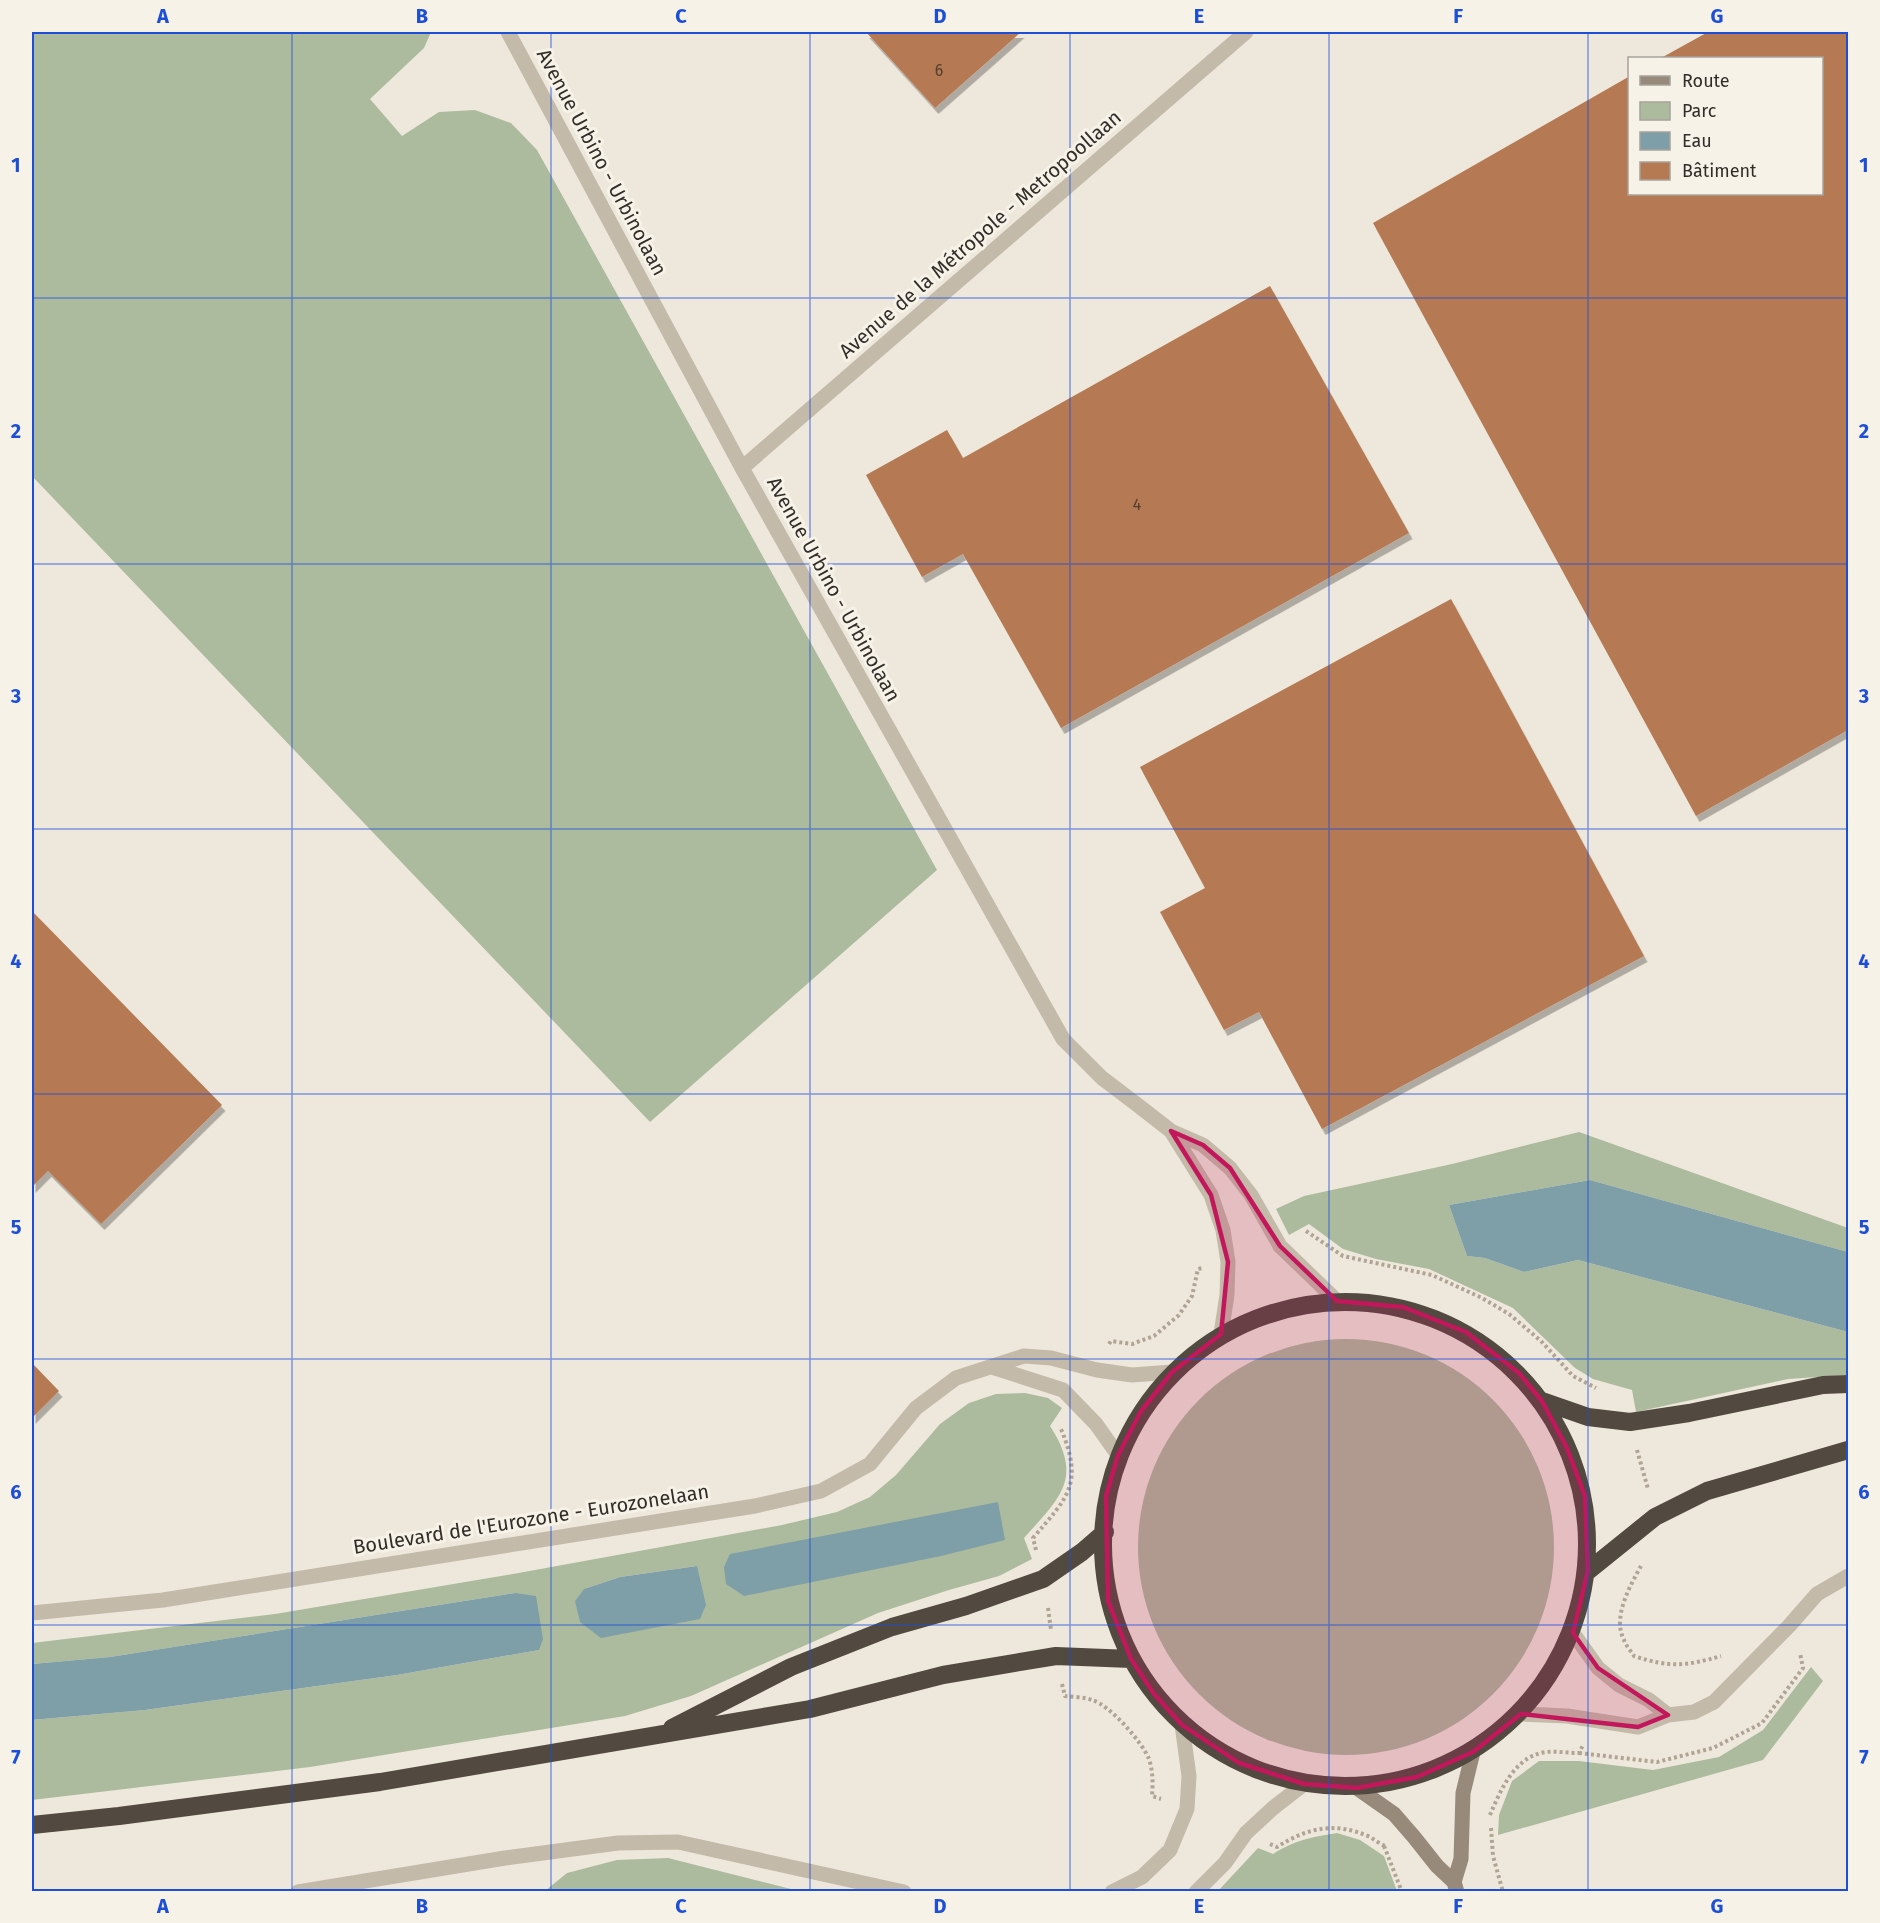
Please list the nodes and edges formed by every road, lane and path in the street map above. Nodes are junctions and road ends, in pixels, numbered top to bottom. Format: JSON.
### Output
{"nodes":[{"id":1,"x":508,"y":32,"type":"edge"},
{"id":2,"x":1246,"y":32,"type":"edge"},
{"id":3,"x":742,"y":468,"type":"junction"},
{"id":4,"x":1171,"y":1131,"type":"junction"},
{"id":5,"x":1280,"y":1246,"type":"junction"},
{"id":6,"x":1228,"y":1262,"type":"junction"},
{"id":7,"x":1337,"y":1301,"type":"junction"},
{"id":8,"x":1221,"y":1334,"type":"junction"},
{"id":9,"x":992,"y":1367,"type":"junction"},
{"id":10,"x":1096,"y":1370,"type":"junction"},
{"id":11,"x":1172,"y":1372,"type":"junction"},
{"id":12,"x":1848,"y":1384,"type":"edge"},
{"id":13,"x":1598,"y":1389,"type":"dead end"},
{"id":14,"x":1542,"y":1401,"type":"junction"},
{"id":15,"x":1076,"y":1402,"type":"junction"},
{"id":16,"x":1630,"y":1422,"type":"junction"},
{"id":17,"x":1848,"y":1450,"type":"edge"},
{"id":18,"x":1118,"y":1455,"type":"junction"},
{"id":19,"x":1655,"y":1517,"type":"junction"},
{"id":20,"x":1105,"y":1532,"type":"junction"},
{"id":21,"x":1645,"y":1560,"type":"dead end"},
{"id":22,"x":1588,"y":1571,"type":"junction"},
{"id":23,"x":1848,"y":1576,"type":"edge"},
{"id":24,"x":1043,"y":1579,"type":"junction"},
{"id":25,"x":32,"y":1613,"type":"edge"},
{"id":26,"x":1573,"y":1633,"type":"junction"},
{"id":27,"x":1730,"y":1653,"type":"dead end"},
{"id":28,"x":1056,"y":1656,"type":"junction"},
{"id":29,"x":1634,"y":1656,"type":"junction"},
{"id":30,"x":1131,"y":1659,"type":"junction"},
{"id":31,"x":1619,"y":1684,"type":"junction"},
{"id":32,"x":1521,"y":1714,"type":"junction"},
{"id":33,"x":1668,"y":1715,"type":"junction"},
{"id":34,"x":1598,"y":1720,"type":"junction"},
{"id":35,"x":1182,"y":1725,"type":"junction"},
{"id":36,"x":657,"y":1736,"type":"junction"},
{"id":37,"x":1473,"y":1752,"type":"junction"},
{"id":38,"x":1304,"y":1784,"type":"junction"},
{"id":39,"x":1357,"y":1788,"type":"junction"},
{"id":40,"x":1186,"y":1809,"type":"junction"},
{"id":41,"x":1490,"y":1815,"type":"junction"},
{"id":42,"x":1462,"y":1822,"type":"junction"},
{"id":43,"x":32,"y":1825,"type":"edge"},
{"id":44,"x":1246,"y":1833,"type":"junction"},
{"id":45,"x":1414,"y":1837,"type":"junction"},
{"id":46,"x":1384,"y":1846,"type":"junction"},
{"id":47,"x":1456,"y":1887,"type":"edge"},
{"id":48,"x":298,"y":1892,"type":"edge"},
{"id":49,"x":904,"y":1892,"type":"edge"},
{"id":50,"x":1112,"y":1892,"type":"edge"},
{"id":51,"x":1196,"y":1892,"type":"edge"},
{"id":52,"x":1402,"y":1892,"type":"edge"},
{"id":53,"x":1503,"y":1892,"type":"edge"}],
"edges":[{"from":1,"to":3,"type":"street","name":"Avenue Urbino - Urbinolaan"},
{"from":2,"to":3,"type":"street","name":"Avenue de la Métropole - Metropoollaan"},
{"from":3,"to":4,"type":"street","name":"Avenue Urbino - Urbinolaan"},
{"from":4,"to":5,"type":"street","name":"Avenue Urbino - Urbinolaan"},
{"from":4,"to":6,"type":"street","name":"Avenue Urbino - Urbinolaan"},
{"from":5,"to":7,"type":"street","name":"Avenue Urbino - Urbinolaan"},
{"from":5,"to":13,"type":"path"},
{"from":6,"to":8,"type":"street","name":"Avenue Urbino - Urbinolaan"},
{"from":6,"to":10,"type":"path"},
{"from":7,"to":8,"type":"highway"},
{"from":7,"to":14,"type":"highway"},
{"from":8,"to":11,"type":"highway"},
{"from":9,"to":10,"type":"street","name":"Boulevard de l'Eurozone - Eurozonelaan"},
{"from":9,"to":15,"type":"street"},
{"from":9,"to":25,"type":"street","name":"Boulevard de l'Eurozone - Eurozonelaan"},
{"from":10,"to":11,"type":"street","name":"Boulevard de l'Eurozone - Eurozonelaan"},
{"from":11,"to":18,"type":"highway"},
{"from":12,"to":16,"type":"highway"},
{"from":14,"to":16,"type":"highway"},
{"from":14,"to":22,"type":"highway"},
{"from":15,"to":18,"type":"street"},
{"from":15,"to":24,"type":"path"},
{"from":16,"to":19,"type":"path"},
{"from":17,"to":19,"type":"highway"},
{"from":18,"to":20,"type":"highway"},
{"from":19,"to":22,"type":"highway"},
{"from":20,"to":24,"type":"highway"},
{"from":20,"to":30,"type":"highway"},
{"from":21,"to":29,"type":"path"},
{"from":22,"to":26,"type":"highway"},
{"from":23,"to":33,"type":"street"},
{"from":24,"to":28,"type":"path"},
{"from":24,"to":36,"type":"highway"},
{"from":26,"to":31,"type":"street"},
{"from":26,"to":32,"type":"highway"},
{"from":27,"to":29,"type":"path"},
{"from":28,"to":30,"type":"highway"},
{"from":28,"to":36,"type":"highway"},
{"from":28,"to":40,"type":"path"},
{"from":29,"to":31,"type":"path"},
{"from":30,"to":35,"type":"highway"},
{"from":31,"to":33,"type":"street"},
{"from":32,"to":34,"type":"street"},
{"from":32,"to":37,"type":"highway"},
{"from":33,"to":34,"type":"street"},
{"from":34,"to":41,"type":"path"},
{"from":35,"to":38,"type":"highway"},
{"from":35,"to":40,"type":"street"},
{"from":36,"to":43,"type":"highway"},
{"from":37,"to":39,"type":"highway"},
{"from":37,"to":42,"type":"main road"},
{"from":38,"to":39,"type":"highway"},
{"from":38,"to":44,"type":"street"},
{"from":39,"to":45,"type":"main road"},
{"from":40,"to":50,"type":"street"},
{"from":41,"to":42,"type":"path"},
{"from":41,"to":53,"type":"path"},
{"from":42,"to":47,"type":"main road"},
{"from":44,"to":46,"type":"path"},
{"from":44,"to":51,"type":"street"},
{"from":45,"to":46,"type":"path"},
{"from":45,"to":47,"type":"main road"},
{"from":46,"to":52,"type":"path"},
{"from":48,"to":49,"type":"street"}]}
